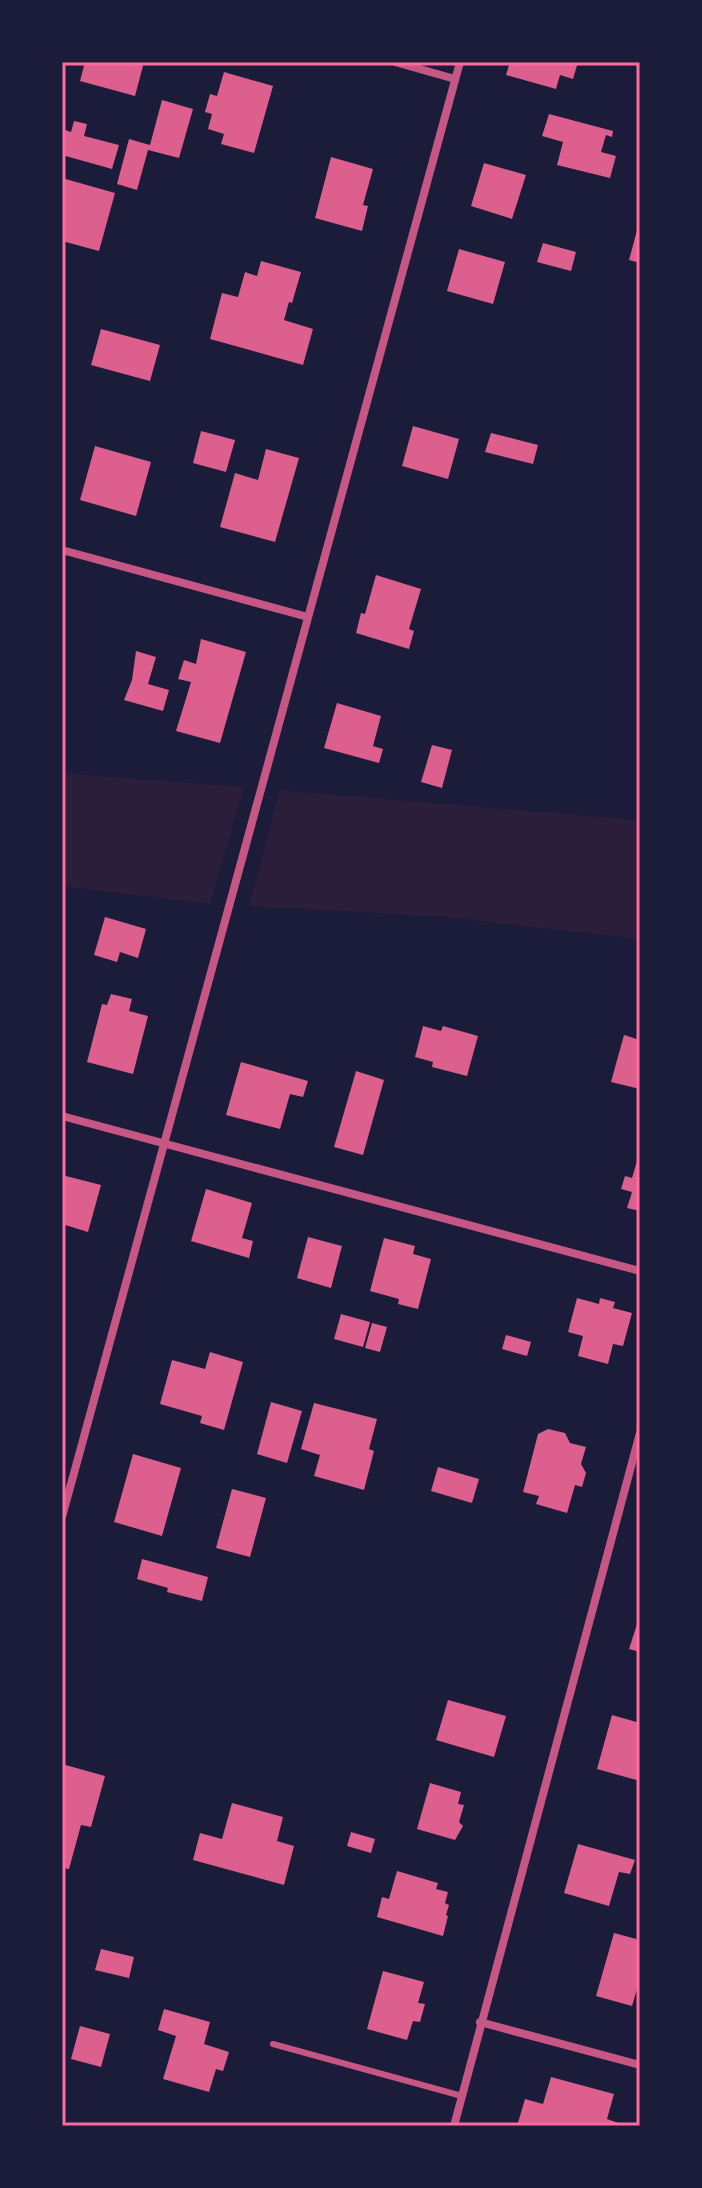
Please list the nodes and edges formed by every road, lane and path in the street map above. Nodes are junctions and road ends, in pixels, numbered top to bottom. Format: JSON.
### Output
{"nodes":[{"id":1,"x":395,"y":62,"type":"edge"},
{"id":2,"x":460,"y":62,"type":"edge"},
{"id":3,"x":455,"y":79,"type":"junction"},
{"id":4,"x":62,"y":550,"type":"edge"},
{"id":5,"x":308,"y":617,"type":"junction"},
{"id":6,"x":62,"y":1116,"type":"edge"},
{"id":7,"x":164,"y":1143,"type":"junction"},
{"id":8,"x":640,"y":1271,"type":"edge"},
{"id":9,"x":640,"y":1433,"type":"edge"},
{"id":10,"x":62,"y":1517,"type":"edge"},
{"id":11,"x":480,"y":2022,"type":"junction"},
{"id":12,"x":273,"y":2044,"type":"dead end"},
{"id":13,"x":640,"y":2065,"type":"edge"},
{"id":14,"x":462,"y":2096,"type":"junction"},
{"id":15,"x":454,"y":2126,"type":"edge"}],
"edges":[{"from":1,"to":3,"type":"street"},
{"from":2,"to":3,"type":"street"},
{"from":3,"to":5,"type":"street"},
{"from":4,"to":5,"type":"street"},
{"from":5,"to":7,"type":"street"},
{"from":6,"to":7,"type":"street"},
{"from":7,"to":8,"type":"street"},
{"from":7,"to":10,"type":"street"},
{"from":9,"to":11,"type":"street"},
{"from":11,"to":13,"type":"street"},
{"from":11,"to":14,"type":"street"},
{"from":12,"to":14,"type":"lane"},
{"from":14,"to":15,"type":"street"}]}
